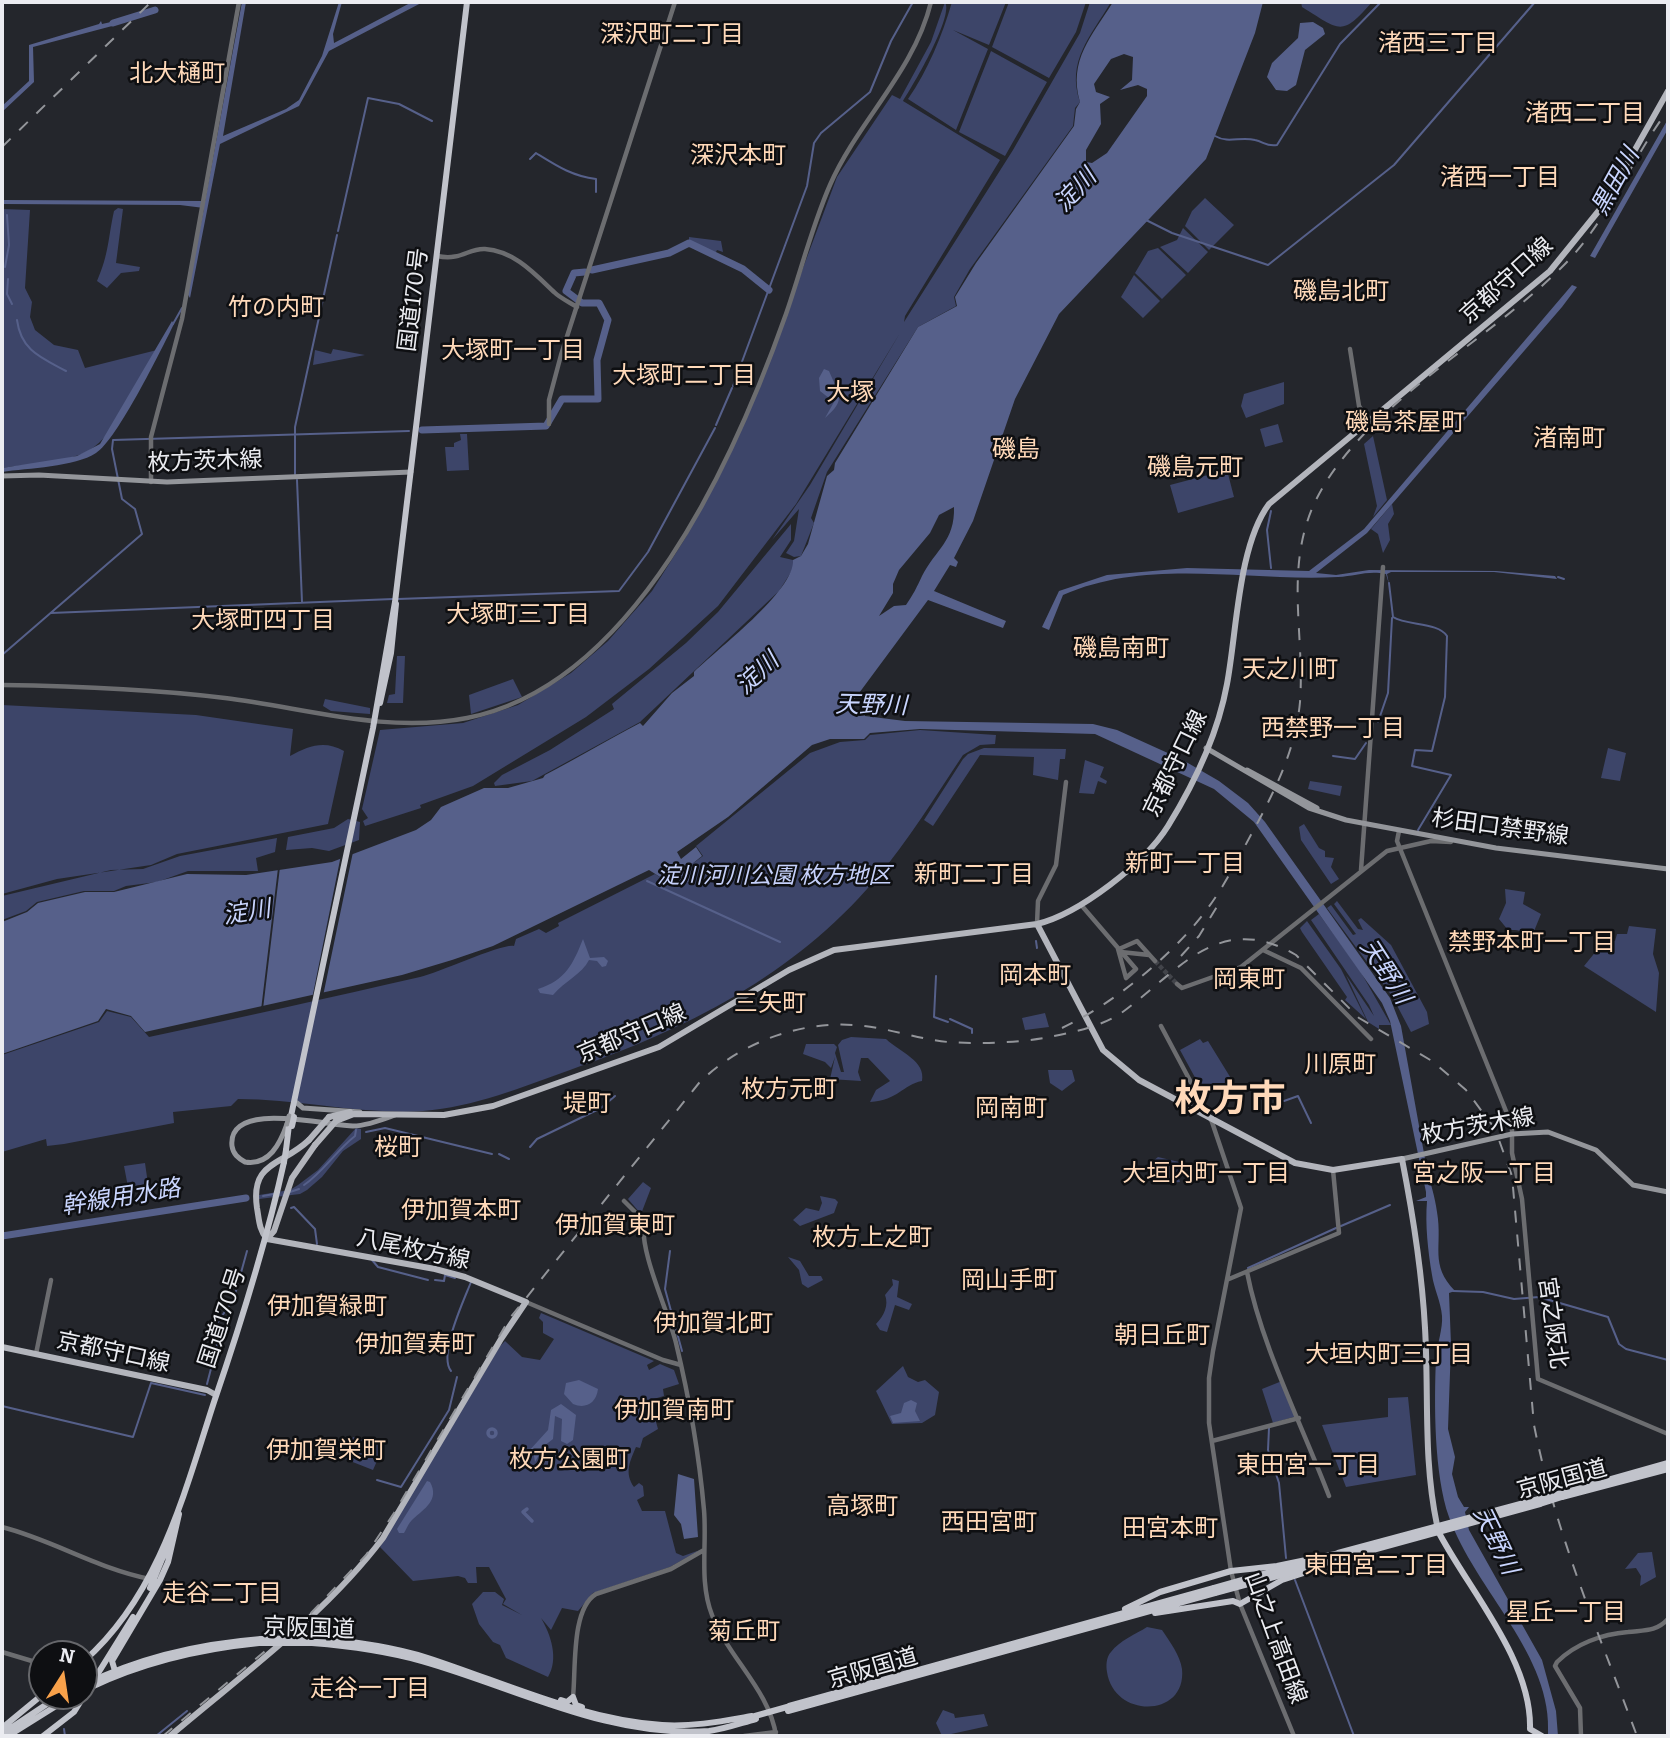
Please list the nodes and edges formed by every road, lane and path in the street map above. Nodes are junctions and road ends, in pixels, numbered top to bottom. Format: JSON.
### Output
{"nodes":[{"id":1,"x":239,"y":2,"type":"edge"},
{"id":2,"x":467,"y":2,"type":"edge"},
{"id":3,"x":676,"y":2,"type":"edge"},
{"id":4,"x":931,"y":2,"type":"edge"},
{"id":5,"x":1668,"y":92,"type":"edge"},
{"id":6,"x":436,"y":256,"type":"junction"},
{"id":7,"x":577,"y":307,"type":"junction"},
{"id":8,"x":1350,"y":349,"type":"dead end"},
{"id":9,"x":1368,"y":421,"type":"junction"},
{"id":10,"x":549,"y":424,"type":"dead end"},
{"id":11,"x":411,"y":472,"type":"junction"},
{"id":12,"x":2,"y":477,"type":"edge"},
{"id":13,"x":151,"y":482,"type":"junction"},
{"id":14,"x":1383,"y":567,"type":"dead end"},
{"id":15,"x":2,"y":685,"type":"edge"},
{"id":16,"x":373,"y":725,"type":"junction"},
{"id":17,"x":1206,"y":748,"type":"junction"},
{"id":18,"x":1066,"y":782,"type":"dead end"},
{"id":19,"x":1364,"y":825,"type":"junction"},
{"id":20,"x":1399,"y":831,"type":"junction"},
{"id":21,"x":1399,"y":847,"type":"junction"},
{"id":22,"x":1496,"y":848,"type":"junction"},
{"id":23,"x":1668,"y":869,"type":"edge"},
{"id":24,"x":1362,"y":871,"type":"junction"},
{"id":25,"x":1082,"y":906,"type":"junction"},
{"id":26,"x":1038,"y":923,"type":"junction"},
{"id":27,"x":1118,"y":949,"type":"junction"},
{"id":28,"x":1262,"y":950,"type":"junction"},
{"id":29,"x":1149,"y":955,"type":"junction"},
{"id":30,"x":1155,"y":961,"type":"tunnel mouth"},
{"id":31,"x":1177,"y":984,"type":"dead end"},
{"id":32,"x":1161,"y":1026,"type":"dead end"},
{"id":33,"x":1371,"y":1039,"type":"dead end"},
{"id":34,"x":296,"y":1101,"type":"junction"},
{"id":35,"x":360,"y":1112,"type":"junction"},
{"id":36,"x":396,"y":1115,"type":"junction"},
{"id":37,"x":332,"y":1119,"type":"junction"},
{"id":38,"x":1212,"y":1122,"type":"junction"},
{"id":39,"x":290,"y":1125,"type":"junction"},
{"id":40,"x":1513,"y":1134,"type":"junction"},
{"id":41,"x":312,"y":1142,"type":"junction"},
{"id":42,"x":1402,"y":1159,"type":"junction"},
{"id":43,"x":1333,"y":1170,"type":"junction"},
{"id":44,"x":1668,"y":1192,"type":"edge"},
{"id":45,"x":624,"y":1201,"type":"dead end"},
{"id":46,"x":267,"y":1239,"type":"junction"},
{"id":47,"x":1247,"y":1272,"type":"junction"},
{"id":48,"x":1228,"y":1279,"type":"junction"},
{"id":49,"x":51,"y":1280,"type":"dead end"},
{"id":50,"x":526,"y":1302,"type":"junction"},
{"id":51,"x":2,"y":1348,"type":"edge"},
{"id":52,"x":36,"y":1354,"type":"junction"},
{"id":53,"x":681,"y":1365,"type":"junction"},
{"id":54,"x":216,"y":1395,"type":"junction"},
{"id":55,"x":1300,"y":1418,"type":"junction"},
{"id":56,"x":1668,"y":1434,"type":"edge"},
{"id":57,"x":1212,"y":1441,"type":"junction"},
{"id":58,"x":1668,"y":1463,"type":"edge"},
{"id":59,"x":1668,"y":1469,"type":"edge"},
{"id":60,"x":1562,"y":1495,"type":"junction"},
{"id":61,"x":1329,"y":1496,"type":"dead end"},
{"id":62,"x":178,"y":1512,"type":"junction"},
{"id":63,"x":1441,"y":1527,"type":"junction"},
{"id":64,"x":2,"y":1528,"type":"edge"},
{"id":65,"x":170,"y":1541,"type":"junction"},
{"id":66,"x":705,"y":1550,"type":"junction"},
{"id":67,"x":1340,"y":1553,"type":"junction"},
{"id":68,"x":1334,"y":1561,"type":"junction"},
{"id":69,"x":1306,"y":1565,"type":"junction"},
{"id":70,"x":1231,"y":1571,"type":"junction"},
{"id":71,"x":149,"y":1579,"type":"junction"},
{"id":72,"x":1214,"y":1591,"type":"junction"},
{"id":73,"x":1240,"y":1604,"type":"junction"},
{"id":74,"x":1144,"y":1614,"type":"junction"},
{"id":75,"x":1668,"y":1619,"type":"edge"},
{"id":76,"x":1071,"y":1628,"type":"junction"},
{"id":77,"x":312,"y":1640,"type":"junction"},
{"id":78,"x":260,"y":1641,"type":"junction"},
{"id":79,"x":98,"y":1649,"type":"edge"},
{"id":80,"x":2,"y":1652,"type":"edge"},
{"id":81,"x":28,"y":1660,"type":"edge"},
{"id":82,"x":115,"y":1671,"type":"junction"},
{"id":83,"x":98,"y":1681,"type":"edge"},
{"id":84,"x":98,"y":1681,"type":"edge"},
{"id":85,"x":531,"y":1694,"type":"junction"},
{"id":86,"x":573,"y":1697,"type":"junction"},
{"id":87,"x":28,"y":1707,"type":"edge"},
{"id":88,"x":788,"y":1709,"type":"junction"},
{"id":89,"x":41,"y":1710,"type":"edge"},
{"id":90,"x":50,"y":1710,"type":"edge"},
{"id":91,"x":599,"y":1715,"type":"junction"},
{"id":92,"x":2,"y":1728,"type":"edge"},
{"id":93,"x":711,"y":1730,"type":"edge"},
{"id":94,"x":2,"y":1734,"type":"edge"},
{"id":95,"x":776,"y":1734,"type":"edge"},
{"id":96,"x":1540,"y":1735,"type":"edge"},
{"id":97,"x":8,"y":1736,"type":"edge"},
{"id":98,"x":43,"y":1736,"type":"edge"},
{"id":99,"x":170,"y":1736,"type":"edge"},
{"id":100,"x":744,"y":1736,"type":"edge"},
{"id":101,"x":1294,"y":1736,"type":"edge"},
{"id":102,"x":1581,"y":1736,"type":"edge"}],
"edges":[{"from":1,"to":13,"type":"street"},
{"from":2,"to":6,"type":"highway","name":"国道170号"},
{"from":3,"to":7,"type":"street"},
{"from":4,"to":16,"type":"street"},
{"from":5,"to":9,"type":"main road","name":"京都守口線"},
{"from":6,"to":7,"type":"street"},
{"from":6,"to":11,"type":"highway","name":"国道170号"},
{"from":7,"to":10,"type":"street"},
{"from":8,"to":9,"type":"street"},
{"from":9,"to":17,"type":"main road","name":"京都守口線"},
{"from":11,"to":13,"type":"main road","name":"枚方茨木線"},
{"from":11,"to":16,"type":"highway","name":"国道170号"},
{"from":12,"to":13,"type":"main road","name":"枚方茨木線"},
{"from":14,"to":19,"type":"street"},
{"from":15,"to":16,"type":"street"},
{"from":16,"to":34,"type":"highway","name":"国道170号"},
{"from":17,"to":19,"type":"main road","name":"杉田口禁野線"},
{"from":17,"to":25,"type":"main road","name":"京都守口線"},
{"from":18,"to":26,"type":"street"},
{"from":19,"to":20,"type":"main road","name":"杉田口禁野線"},
{"from":19,"to":24,"type":"street"},
{"from":20,"to":21,"type":"street"},
{"from":20,"to":22,"type":"main road","name":"杉田口禁野線"},
{"from":21,"to":22,"type":"street"},
{"from":21,"to":24,"type":"street"},
{"from":21,"to":40,"type":"street","name":"宮之阪北"},
{"from":22,"to":23,"type":"main road","name":"杉田口禁野線"},
{"from":24,"to":28,"type":"street"},
{"from":25,"to":26,"type":"main road","name":"京都守口線"},
{"from":25,"to":27,"type":"street"},
{"from":26,"to":36,"type":"main road","name":"京都守口線"},
{"from":26,"to":38,"type":"main road"},
{"from":27,"to":27,"type":"street"},
{"from":27,"to":29,"type":"street"},
{"from":27,"to":29,"type":"street"},
{"from":28,"to":31,"type":"street"},
{"from":28,"to":33,"type":"street"},
{"from":29,"to":30,"type":"street"},
{"from":32,"to":38,"type":"street","name":"山之上高田線"},
{"from":34,"to":35,"type":"main road"},
{"from":34,"to":39,"type":"highway","name":"国道170号","bridge":true},
{"from":35,"to":36,"type":"main road","name":"京都守口線"},
{"from":35,"to":37,"type":"main road","name":"京都守口線"},
{"from":36,"to":37,"type":"main road","name":"京都守口線"},
{"from":36,"to":39,"type":"main road"},
{"from":37,"to":41,"type":"main road","bridge":true},
{"from":38,"to":43,"type":"main road"},
{"from":38,"to":48,"type":"street","name":"山之上高田線"},
{"from":39,"to":46,"type":"highway","name":"国道170号","bridge":true},
{"from":40,"to":42,"type":"main road","name":"枚方茨木線"},
{"from":40,"to":44,"type":"main road","name":"枚方茨木線"},
{"from":40,"to":56,"type":"street","name":"宮之阪北"},
{"from":41,"to":46,"type":"main road"},
{"from":41,"to":46,"type":"main road"},
{"from":42,"to":43,"type":"main road"},
{"from":42,"to":63,"type":"main road"},
{"from":43,"to":47,"type":"street"},
{"from":45,"to":53,"type":"street"},
{"from":46,"to":50,"type":"main road","name":"八尾枚方線"},
{"from":46,"to":54,"type":"highway","name":"国道170号"},
{"from":47,"to":48,"type":"street"},
{"from":47,"to":55,"type":"street"},
{"from":48,"to":57,"type":"street","name":"山之上高田線"},
{"from":49,"to":52,"type":"street"},
{"from":50,"to":53,"type":"street"},
{"from":50,"to":99,"type":"main road"},
{"from":51,"to":52,"type":"main road","name":"京都守口線"},
{"from":52,"to":54,"type":"main road","name":"京都守口線"},
{"from":53,"to":66,"type":"street"},
{"from":54,"to":62,"type":"highway","name":"国道170号"},
{"from":55,"to":57,"type":"street"},
{"from":55,"to":61,"type":"street"},
{"from":57,"to":70,"type":"street","name":"山之上高田線"},
{"from":58,"to":60,"type":"highway","name":"京阪国道"},
{"from":59,"to":60,"type":"highway","name":"京阪国道"},
{"from":60,"to":63,"type":"highway","name":"京阪国道","bridge":true},
{"from":62,"to":65,"type":"highway","name":"国道170号"},
{"from":62,"to":71,"type":"highway","name":"国道170号"},
{"from":62,"to":82,"type":"highway"},
{"from":63,"to":67,"type":"highway","name":"京阪国道"},
{"from":63,"to":68,"type":"highway","name":"京阪国道"},
{"from":63,"to":96,"type":"highway"},
{"from":64,"to":71,"type":"street"},
{"from":65,"to":71,"type":"highway"},
{"from":65,"to":98,"type":"highway","name":"国道170号","bridge":true},
{"from":66,"to":86,"type":"street"},
{"from":66,"to":95,"type":"street"},
{"from":67,"to":69,"type":"highway","name":"京阪国道"},
{"from":67,"to":70,"type":"highway"},
{"from":68,"to":69,"type":"highway","name":"京阪国道"},
{"from":68,"to":73,"type":"highway"},
{"from":69,"to":72,"type":"highway","name":"京阪国道","bridge":true},
{"from":70,"to":73,"type":"street","name":"山之上高田線"},
{"from":70,"to":76,"type":"highway"},
{"from":71,"to":79,"type":"highway","name":"国道170号"},
{"from":72,"to":74,"type":"highway","name":"京阪国道"},
{"from":72,"to":76,"type":"highway","name":"京阪国道"},
{"from":73,"to":74,"type":"highway"},
{"from":73,"to":101,"type":"street","name":"山之上高田線"},
{"from":74,"to":88,"type":"highway","name":"京阪国道"},
{"from":75,"to":102,"type":"street"},
{"from":76,"to":88,"type":"highway","name":"京阪国道"},
{"from":77,"to":78,"type":"highway","name":"京阪国道","bridge":true},
{"from":77,"to":85,"type":"highway","name":"京阪国道"},
{"from":77,"to":93,"type":"highway","name":"京阪国道"},
{"from":78,"to":82,"type":"highway","name":"京阪国道"},
{"from":78,"to":84,"type":"highway","name":"京阪国道"},
{"from":80,"to":81,"type":"street"},
{"from":82,"to":83,"type":"highway","name":"京阪国道"},
{"from":85,"to":86,"type":"highway"},
{"from":85,"to":91,"type":"highway","name":"京阪国道"},
{"from":86,"to":91,"type":"highway"},
{"from":87,"to":92,"type":"highway"},
{"from":88,"to":93,"type":"highway","name":"京阪国道","bridge":true},
{"from":89,"to":94,"type":"highway"},
{"from":90,"to":97,"type":"highway"},
{"from":91,"to":93,"type":"highway","name":"京阪国道"},
{"from":95,"to":100,"type":"street"}]}
